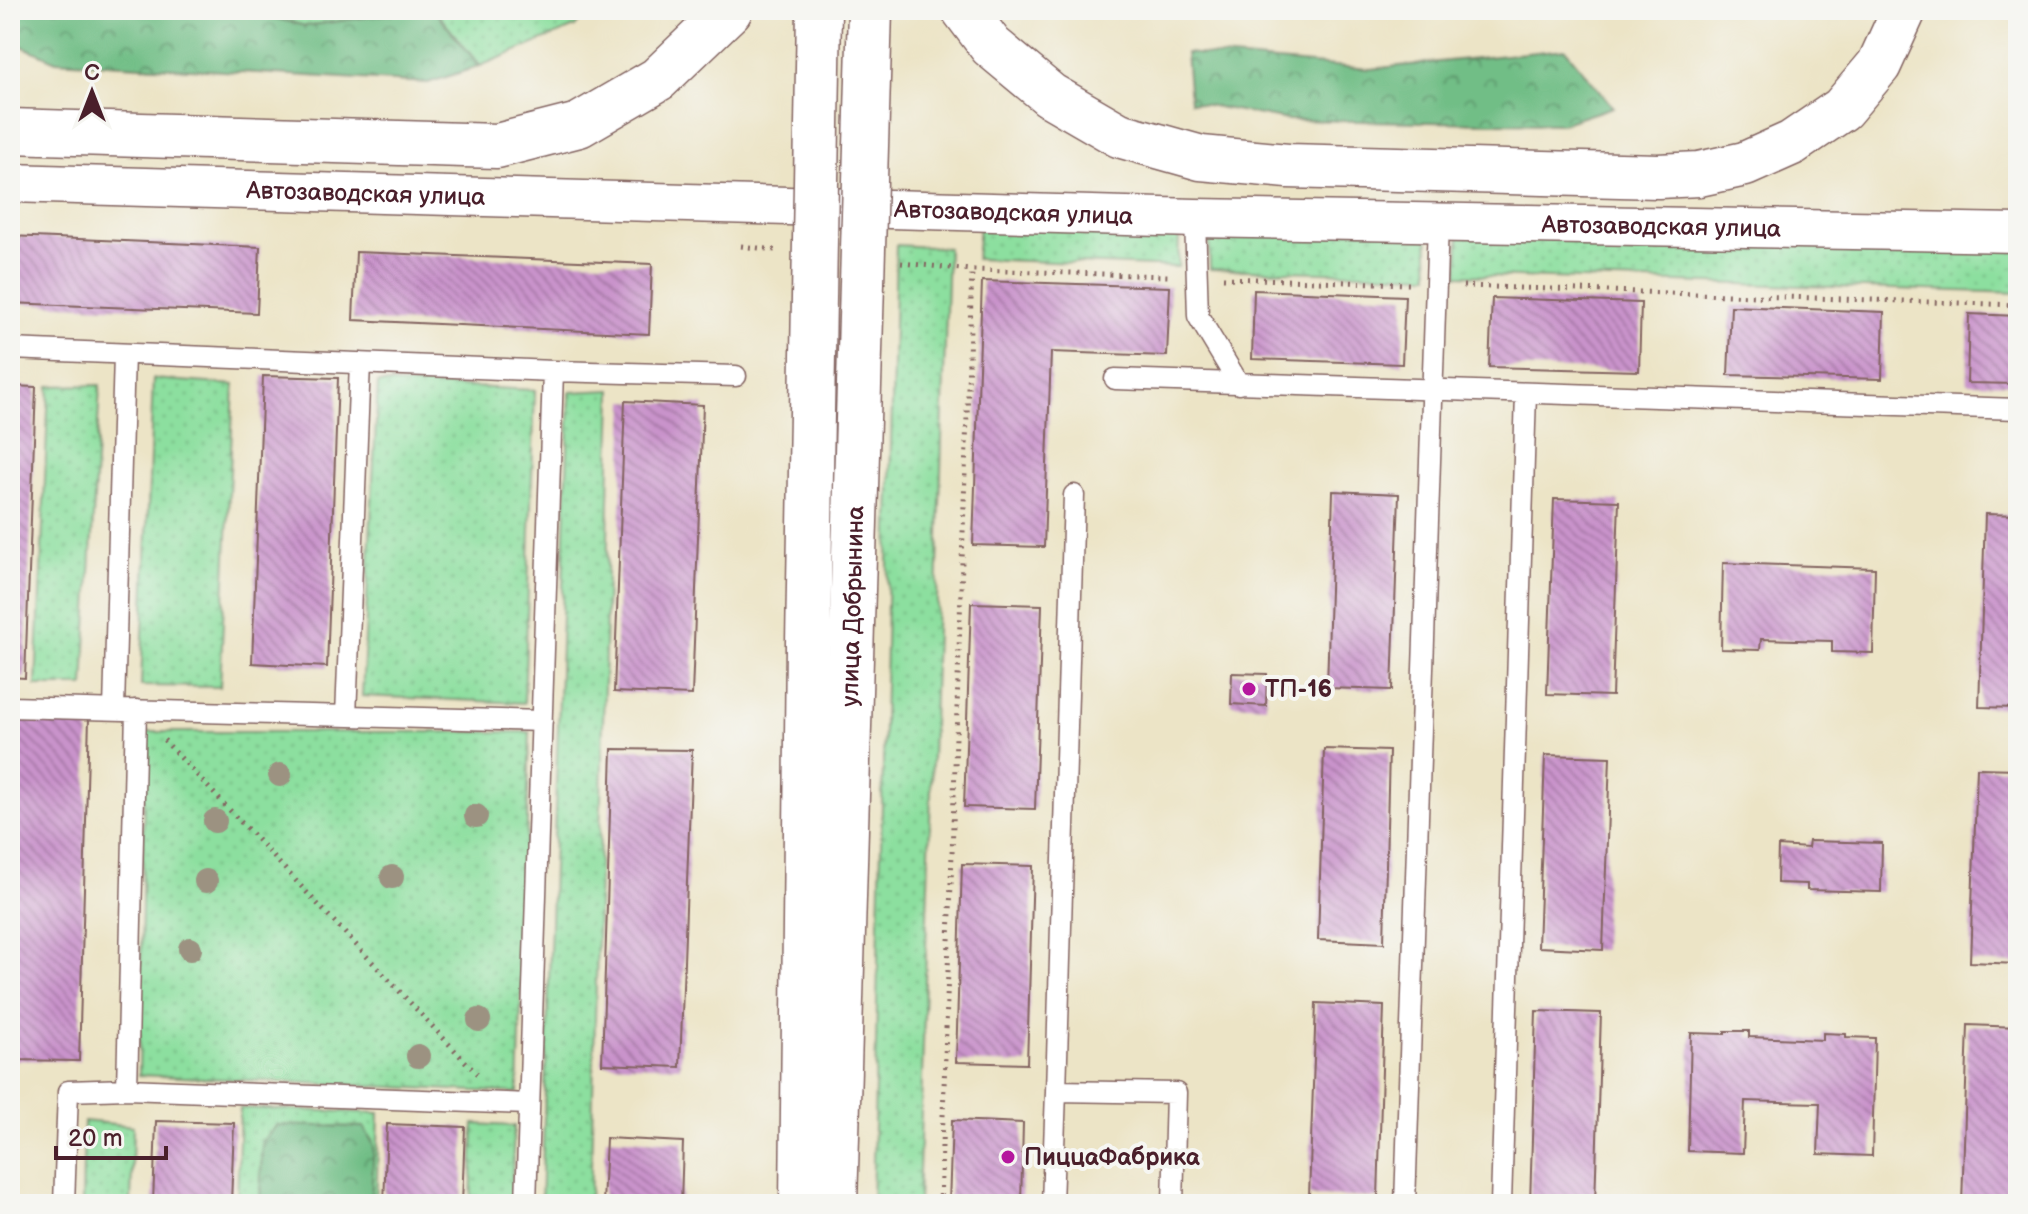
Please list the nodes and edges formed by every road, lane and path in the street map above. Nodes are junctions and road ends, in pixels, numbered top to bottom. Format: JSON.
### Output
{"nodes":[{"id":1,"x":730,"y":10,"type":"edge"},
{"id":2,"x":819,"y":10,"type":"edge"},
{"id":3,"x":870,"y":10,"type":"edge"},
{"id":4,"x":964,"y":10,"type":"edge"},
{"id":5,"x":1904,"y":10,"type":"edge"},
{"id":6,"x":18,"y":132,"type":"edge"},
{"id":7,"x":10,"y":183,"type":"edge"},
{"id":8,"x":1195,"y":218,"type":"junction"},
{"id":9,"x":1438,"y":223,"type":"junction"},
{"id":10,"x":2018,"y":233,"type":"edge"},
{"id":11,"x":1197,"y":277,"type":"junction"},
{"id":12,"x":1436,"y":285,"type":"junction"},
{"id":13,"x":2018,"y":305,"type":"edge"},
{"id":14,"x":10,"y":349,"type":"edge"},
{"id":15,"x":124,"y":354,"type":"junction"},
{"id":16,"x":360,"y":363,"type":"junction"},
{"id":17,"x":553,"y":371,"type":"junction"},
{"id":18,"x":736,"y":376,"type":"dead end"},
{"id":19,"x":1115,"y":379,"type":"dead end"},
{"id":20,"x":1239,"y":384,"type":"junction"},
{"id":21,"x":1432,"y":390,"type":"junction"},
{"id":22,"x":1526,"y":393,"type":"junction"},
{"id":23,"x":2018,"y":409,"type":"edge"},
{"id":24,"x":1074,"y":495,"type":"dead end"},
{"id":25,"x":10,"y":707,"type":"edge"},
{"id":26,"x":114,"y":709,"type":"junction"},
{"id":27,"x":136,"y":710,"type":"junction"},
{"id":28,"x":346,"y":716,"type":"junction"},
{"id":29,"x":542,"y":721,"type":"junction"},
{"id":30,"x":127,"y":1089,"type":"junction"},
{"id":31,"x":1056,"y":1091,"type":"junction"},
{"id":32,"x":504,"y":1102,"type":"junction"},
{"id":33,"x":529,"y":1104,"type":"junction"},
{"id":34,"x":64,"y":1204,"type":"edge"},
{"id":35,"x":526,"y":1204,"type":"edge"},
{"id":36,"x":802,"y":1204,"type":"edge"},
{"id":37,"x":835,"y":1204,"type":"edge"},
{"id":38,"x":940,"y":1204,"type":"edge"},
{"id":39,"x":1052,"y":1204,"type":"edge"},
{"id":40,"x":1173,"y":1204,"type":"edge"},
{"id":41,"x":1405,"y":1204,"type":"edge"},
{"id":42,"x":1501,"y":1204,"type":"edge"}],
"edges":[{"from":1,"to":6,"type":"main road"},
{"from":2,"to":36,"type":"main road","name":"улица Добрынина","bridge":true},
{"from":3,"to":37,"type":"main road","name":"улица Добрынина","bridge":true},
{"from":4,"to":5,"type":"main road"},
{"from":7,"to":8,"type":"street","name":"Автозаводская улица"},
{"from":8,"to":9,"type":"street","name":"Автозаводская улица"},
{"from":8,"to":11,"type":"lane"},
{"from":9,"to":10,"type":"street","name":"Автозаводская улица"},
{"from":9,"to":12,"type":"lane"},
{"from":11,"to":12,"type":"path"},
{"from":11,"to":20,"type":"lane"},
{"from":11,"to":38,"type":"path"},
{"from":12,"to":13,"type":"path"},
{"from":12,"to":21,"type":"lane"},
{"from":14,"to":15,"type":"lane"},
{"from":15,"to":16,"type":"lane"},
{"from":15,"to":26,"type":"lane"},
{"from":16,"to":17,"type":"lane"},
{"from":16,"to":28,"type":"lane"},
{"from":17,"to":18,"type":"lane"},
{"from":17,"to":29,"type":"lane"},
{"from":19,"to":20,"type":"lane"},
{"from":20,"to":21,"type":"lane"},
{"from":21,"to":22,"type":"lane"},
{"from":21,"to":41,"type":"lane"},
{"from":22,"to":23,"type":"lane"},
{"from":22,"to":42,"type":"lane"},
{"from":24,"to":31,"type":"lane"},
{"from":25,"to":26,"type":"lane"},
{"from":26,"to":27,"type":"lane"},
{"from":27,"to":28,"type":"lane"},
{"from":27,"to":30,"type":"lane"},
{"from":27,"to":32,"type":"path"},
{"from":28,"to":29,"type":"lane"},
{"from":29,"to":33,"type":"lane"},
{"from":30,"to":32,"type":"lane"},
{"from":30,"to":34,"type":"lane"},
{"from":31,"to":39,"type":"lane"},
{"from":31,"to":40,"type":"lane"},
{"from":32,"to":33,"type":"lane"},
{"from":33,"to":35,"type":"lane"}]}
